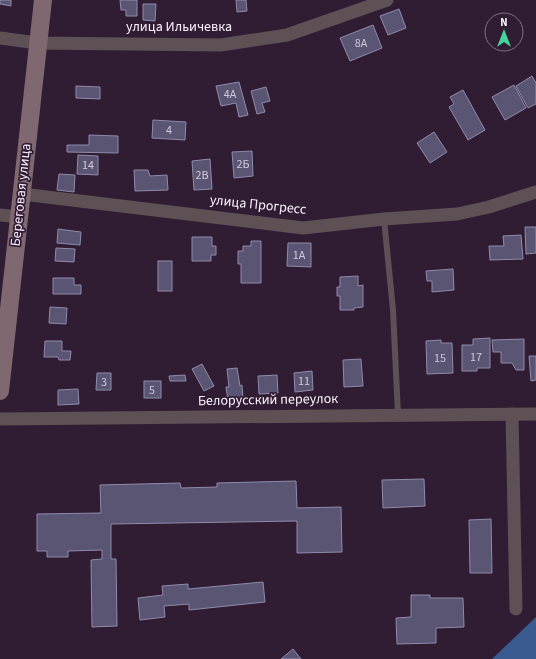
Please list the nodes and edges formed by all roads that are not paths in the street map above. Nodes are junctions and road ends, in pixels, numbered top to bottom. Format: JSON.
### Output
{"nodes":[{"id":1,"x":42,"y":0,"type":"edge"},
{"id":2,"x":387,"y":0,"type":"edge"},
{"id":3,"x":0,"y":38,"type":"edge"},
{"id":4,"x":37,"y":43,"type":"junction"},
{"id":5,"x":536,"y":192,"type":"edge"},
{"id":6,"x":22,"y":194,"type":"junction"},
{"id":7,"x":0,"y":215,"type":"edge"},
{"id":8,"x":19,"y":217,"type":"junction"},
{"id":9,"x":384,"y":219,"type":"junction"},
{"id":10,"x":1,"y":372,"type":"edge"},
{"id":11,"x":0,"y":391,"type":"edge"},
{"id":12,"x":512,"y":414,"type":"junction"},
{"id":13,"x":536,"y":414,"type":"edge"},
{"id":14,"x":398,"y":415,"type":"junction"},
{"id":15,"x":0,"y":419,"type":"edge"},
{"id":16,"x":516,"y":609,"type":"dead end"}],
"edges":[{"from":1,"to":4,"type":"main road","name":"Береговая улица"},
{"from":2,"to":4,"type":"street","name":"улица Ильичевка"},
{"from":3,"to":4,"type":"street","name":"улица Ильичевка"},
{"from":4,"to":6,"type":"main road","name":"Береговая улица"},
{"from":5,"to":9,"type":"street","name":"улица Прогресс"},
{"from":6,"to":8,"type":"main road","name":"Береговая улица"},
{"from":6,"to":9,"type":"street","name":"улица Прогресс"},
{"from":7,"to":8,"type":"street"},
{"from":8,"to":10,"type":"main road","name":"Береговая улица"},
{"from":9,"to":14,"type":"lane"},
{"from":10,"to":11,"type":"main road","name":"Береговая улица"},
{"from":12,"to":13,"type":"street","name":"Белорусский переулок"},
{"from":12,"to":14,"type":"street","name":"Белорусский переулок"},
{"from":12,"to":16,"type":"street"},
{"from":14,"to":15,"type":"street","name":"Белорусский переулок"}]}
